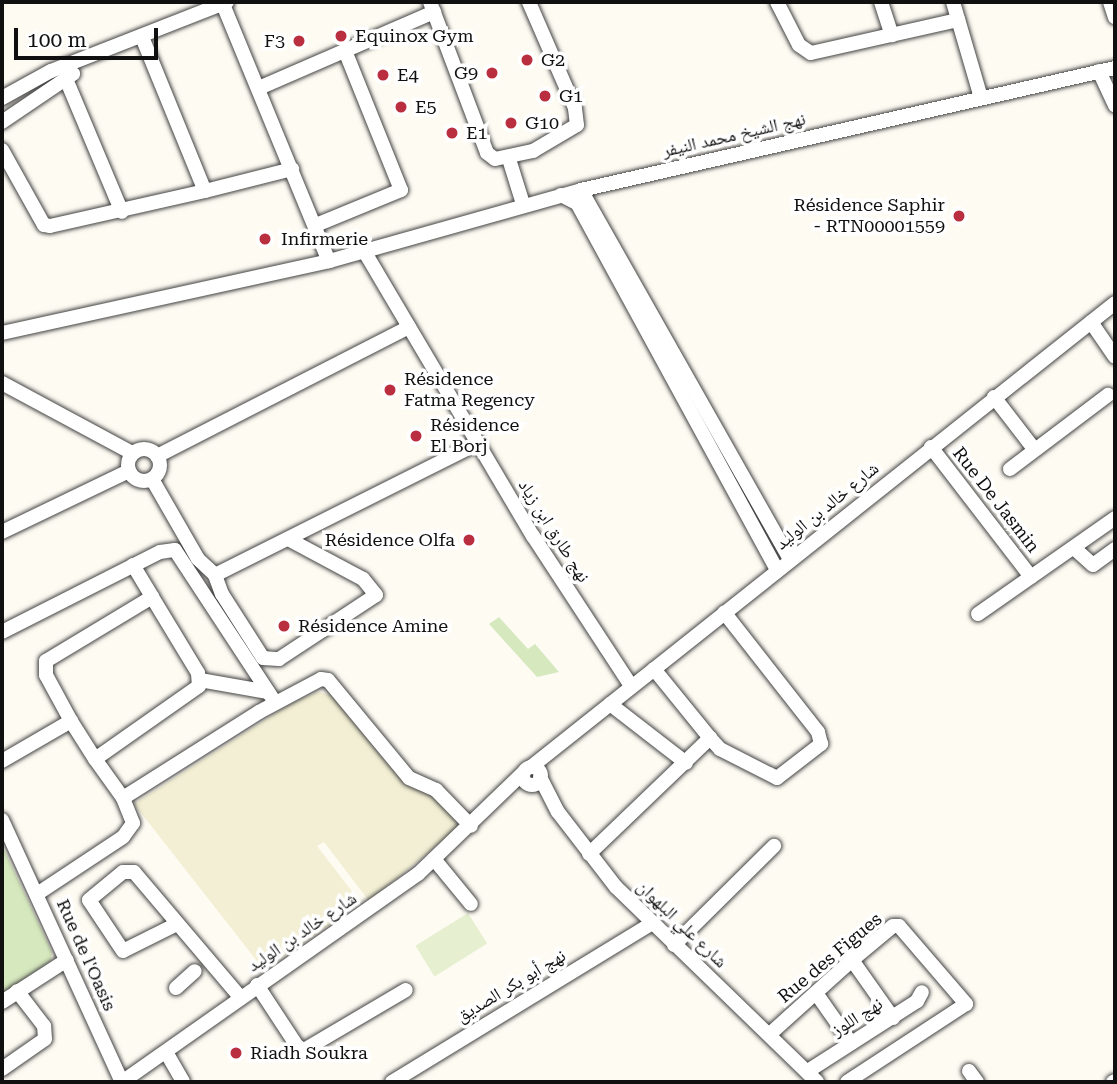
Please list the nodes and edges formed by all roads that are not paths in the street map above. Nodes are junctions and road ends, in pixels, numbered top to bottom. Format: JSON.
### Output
{"nodes":[{"id":1,"x":224,"y":2,"type":"edge"},
{"id":2,"x":530,"y":2,"type":"edge"},
{"id":3,"x":777,"y":2,"type":"edge"},
{"id":4,"x":881,"y":2,"type":"edge"},
{"id":5,"x":953,"y":2,"type":"edge"},
{"id":6,"x":1110,"y":2,"type":"edge"},
{"id":7,"x":432,"y":7,"type":"edge"},
{"id":8,"x":1115,"y":17,"type":"edge"},
{"id":9,"x":958,"y":20,"type":"junction"},
{"id":10,"x":892,"y":35,"type":"junction"},
{"id":11,"x":142,"y":37,"type":"junction"},
{"id":12,"x":108,"y":51,"type":"junction"},
{"id":13,"x":345,"y":51,"type":"junction"},
{"id":14,"x":1115,"y":68,"type":"edge"},
{"id":15,"x":1099,"y":71,"type":"junction"},
{"id":16,"x":66,"y":79,"type":"junction"},
{"id":17,"x":259,"y":88,"type":"junction"},
{"id":18,"x":2,"y":98,"type":"edge"},
{"id":19,"x":981,"y":98,"type":"junction"},
{"id":20,"x":1115,"y":105,"type":"edge"},
{"id":21,"x":2,"y":122,"type":"edge"},
{"id":22,"x":2,"y":150,"type":"edge"},
{"id":23,"x":509,"y":159,"type":"junction"},
{"id":24,"x":292,"y":169,"type":"junction"},
{"id":25,"x":580,"y":190,"type":"junction"},
{"id":26,"x":205,"y":191,"type":"junction"},
{"id":27,"x":561,"y":195,"type":"junction"},
{"id":28,"x":523,"y":204,"type":"junction"},
{"id":29,"x":122,"y":212,"type":"junction"},
{"id":30,"x":316,"y":225,"type":"junction"},
{"id":31,"x":363,"y":249,"type":"junction"},
{"id":32,"x":329,"y":261,"type":"junction"},
{"id":33,"x":1115,"y":303,"type":"edge"},
{"id":34,"x":1091,"y":322,"type":"junction"},
{"id":35,"x":409,"y":327,"type":"junction"},
{"id":36,"x":2,"y":333,"type":"edge"},
{"id":37,"x":1115,"y":357,"type":"edge"},
{"id":38,"x":2,"y":383,"type":"edge"},
{"id":39,"x":1108,"y":395,"type":"dead end"},
{"id":40,"x":994,"y":397,"type":"junction"},
{"id":41,"x":477,"y":444,"type":"junction"},
{"id":42,"x":931,"y":447,"type":"junction"},
{"id":43,"x":1034,"y":449,"type":"junction"},
{"id":44,"x":132,"y":453,"type":"junction"},
{"id":45,"x":158,"y":456,"type":"junction"},
{"id":46,"x":1010,"y":469,"type":"dead end"},
{"id":47,"x":129,"y":471,"type":"junction"},
{"id":48,"x":152,"y":479,"type":"junction"},
{"id":49,"x":1115,"y":518,"type":"edge"},
{"id":50,"x":2,"y":532,"type":"edge"},
{"id":51,"x":290,"y":540,"type":"junction"},
{"id":52,"x":1074,"y":548,"type":"junction"},
{"id":53,"x":1115,"y":550,"type":"edge"},
{"id":54,"x":790,"y":561,"type":"junction"},
{"id":55,"x":133,"y":565,"type":"junction"},
{"id":56,"x":778,"y":571,"type":"junction"},
{"id":57,"x":215,"y":575,"type":"junction"},
{"id":58,"x":1031,"y":577,"type":"junction"},
{"id":59,"x":152,"y":597,"type":"junction"},
{"id":60,"x":724,"y":612,"type":"junction"},
{"id":61,"x":978,"y":614,"type":"dead end"},
{"id":62,"x":2,"y":632,"type":"edge"},
{"id":63,"x":654,"y":668,"type":"junction"},
{"id":64,"x":200,"y":680,"type":"junction"},
{"id":65,"x":631,"y":686,"type":"junction"},
{"id":66,"x":272,"y":697,"type":"junction"},
{"id":67,"x":610,"y":704,"type":"junction"},
{"id":68,"x":71,"y":721,"type":"junction"},
{"id":69,"x":710,"y":738,"type":"junction"},
{"id":70,"x":95,"y":759,"type":"junction"},
{"id":71,"x":2,"y":761,"type":"edge"},
{"id":72,"x":686,"y":763,"type":"junction"},
{"id":73,"x":532,"y":777,"type":"junction"},
{"id":74,"x":123,"y":798,"type":"junction"},
{"id":75,"x":2,"y":820,"type":"edge"},
{"id":76,"x":471,"y":827,"type":"junction"},
{"id":77,"x":774,"y":846,"type":"dead end"},
{"id":78,"x":589,"y":854,"type":"junction"},
{"id":79,"x":434,"y":859,"type":"junction"},
{"id":80,"x":37,"y":894,"type":"junction"},
{"id":81,"x":471,"y":904,"type":"dead end"},
{"id":82,"x":177,"y":923,"type":"junction"},
{"id":83,"x":652,"y":924,"type":"junction"},
{"id":84,"x":674,"y":945,"type":"junction"},
{"id":85,"x":67,"y":960,"type":"junction"},
{"id":86,"x":852,"y":960,"type":"junction"},
{"id":87,"x":195,"y":971,"type":"dead end"},
{"id":88,"x":257,"y":985,"type":"junction"},
{"id":89,"x":176,"y":988,"type":"dead end"},
{"id":90,"x":406,"y":990,"type":"dead end"},
{"id":91,"x":17,"y":991,"type":"junction"},
{"id":92,"x":922,"y":992,"type":"dead end"},
{"id":93,"x":816,"y":993,"type":"junction"},
{"id":94,"x":240,"y":997,"type":"junction"},
{"id":95,"x":2,"y":1002,"type":"edge"},
{"id":96,"x":892,"y":1018,"type":"junction"},
{"id":97,"x":771,"y":1033,"type":"junction"},
{"id":98,"x":851,"y":1043,"type":"junction"},
{"id":99,"x":166,"y":1052,"type":"junction"},
{"id":100,"x":2,"y":1069,"type":"edge"},
{"id":101,"x":813,"y":1076,"type":"edge"},
{"id":102,"x":122,"y":1082,"type":"edge"},
{"id":103,"x":183,"y":1082,"type":"edge"},
{"id":104,"x":392,"y":1082,"type":"edge"},
{"id":105,"x":847,"y":1082,"type":"edge"}],
"edges":[{"from":1,"to":11,"type":"street"},
{"from":1,"to":17,"type":"street"},
{"from":2,"to":23,"type":"street"},
{"from":3,"to":10,"type":"street"},
{"from":4,"to":10,"type":"street"},
{"from":5,"to":9,"type":"street"},
{"from":6,"to":8,"type":"street"},
{"from":7,"to":13,"type":"street"},
{"from":7,"to":23,"type":"street"},
{"from":9,"to":10,"type":"street"},
{"from":9,"to":19,"type":"street"},
{"from":11,"to":12,"type":"street"},
{"from":11,"to":26,"type":"street"},
{"from":12,"to":16,"type":"street"},
{"from":12,"to":18,"type":"street"},
{"from":13,"to":17,"type":"street"},
{"from":13,"to":30,"type":"street"},
{"from":14,"to":15,"type":"street","name":"نهج الشيخ محمد النيفر"},
{"from":15,"to":19,"type":"street","name":"نهج الشيخ محمد النيفر"},
{"from":15,"to":20,"type":"street"},
{"from":16,"to":21,"type":"street"},
{"from":16,"to":29,"type":"street"},
{"from":17,"to":24,"type":"street"},
{"from":19,"to":25,"type":"street","name":"نهج الشيخ محمد النيفر"},
{"from":22,"to":29,"type":"street"},
{"from":23,"to":28,"type":"street"},
{"from":24,"to":26,"type":"street"},
{"from":24,"to":30,"type":"street"},
{"from":25,"to":27,"type":"street","name":"نهج الشيخ محمد النيفر"},
{"from":25,"to":54,"type":"street"},
{"from":26,"to":29,"type":"street"},
{"from":27,"to":28,"type":"street","name":"نهج الشيخ محمد النيفر"},
{"from":27,"to":56,"type":"street"},
{"from":28,"to":31,"type":"street","name":"نهج الشيخ محمد النيفر"},
{"from":30,"to":32,"type":"street"},
{"from":31,"to":32,"type":"street","name":"نهج الشيخ محمد النيفر"},
{"from":31,"to":35,"type":"street","name":"نهج طارق ابن زياد"},
{"from":32,"to":36,"type":"street","name":"نهج الشيخ محمد النيفر"},
{"from":33,"to":34,"type":"street","name":"شارع خالد بن الوليد"},
{"from":34,"to":37,"type":"street"},
{"from":34,"to":40,"type":"street","name":"شارع خالد بن الوليد"},
{"from":35,"to":41,"type":"street","name":"نهج طارق ابن زياد"},
{"from":35,"to":45,"type":"street"},
{"from":38,"to":44,"type":"street"},
{"from":39,"to":43,"type":"street"},
{"from":40,"to":42,"type":"street","name":"شارع خالد بن الوليد"},
{"from":40,"to":43,"type":"street"},
{"from":41,"to":51,"type":"street"},
{"from":41,"to":65,"type":"street","name":"نهج طارق ابن زياد"},
{"from":42,"to":54,"type":"street","name":"شارع خالد بن الوليد"},
{"from":42,"to":58,"type":"street","name":"Rue De Jasmin"},
{"from":43,"to":46,"type":"street"},
{"from":44,"to":45,"type":"street"},
{"from":44,"to":47,"type":"street"},
{"from":45,"to":48,"type":"street"},
{"from":47,"to":48,"type":"street"},
{"from":47,"to":50,"type":"street"},
{"from":48,"to":57,"type":"street"},
{"from":49,"to":52,"type":"street","name":"Rue De Jasmin"},
{"from":51,"to":57,"type":"street"},
{"from":51,"to":57,"type":"street"},
{"from":52,"to":53,"type":"street"},
{"from":52,"to":58,"type":"street","name":"Rue De Jasmin"},
{"from":54,"to":56,"type":"street","name":"شارع خالد بن الوليد"},
{"from":55,"to":59,"type":"street"},
{"from":55,"to":62,"type":"street"},
{"from":55,"to":66,"type":"street"},
{"from":56,"to":60,"type":"street","name":"شارع خالد بن الوليد"},
{"from":58,"to":61,"type":"street","name":"Rue De Jasmin"},
{"from":59,"to":64,"type":"street"},
{"from":59,"to":68,"type":"street"},
{"from":60,"to":63,"type":"street","name":"شارع خالد بن الوليد"},
{"from":60,"to":69,"type":"street"},
{"from":63,"to":65,"type":"street","name":"شارع خالد بن الوليد"},
{"from":63,"to":69,"type":"street"},
{"from":64,"to":66,"type":"street"},
{"from":64,"to":70,"type":"street"},
{"from":65,"to":67,"type":"street","name":"شارع خالد بن الوليد"},
{"from":66,"to":74,"type":"street"},
{"from":66,"to":76,"type":"street"},
{"from":67,"to":72,"type":"street"},
{"from":67,"to":73,"type":"street","name":"شارع خالد بن الوليد"},
{"from":68,"to":70,"type":"street"},
{"from":68,"to":71,"type":"street"},
{"from":69,"to":72,"type":"street"},
{"from":70,"to":74,"type":"street"},
{"from":72,"to":78,"type":"street"},
{"from":73,"to":76,"type":"street","name":"شارع خالد بن الوليد"},
{"from":73,"to":78,"type":"street","name":"شارع علي البلهوان"},
{"from":74,"to":80,"type":"street"},
{"from":75,"to":80,"type":"street","name":"Rue de l'Oasis"},
{"from":76,"to":79,"type":"street","name":"شارع خالد بن الوليد"},
{"from":77,"to":84,"type":"street"},
{"from":78,"to":83,"type":"street","name":"شارع علي البلهوان"},
{"from":79,"to":81,"type":"street"},
{"from":79,"to":88,"type":"street","name":"شارع خالد بن الوليد"},
{"from":80,"to":85,"type":"street","name":"Rue de l'Oasis"},
{"from":82,"to":82,"type":"street"},
{"from":82,"to":94,"type":"street"},
{"from":83,"to":84,"type":"street","name":"شارع علي البلهوان"},
{"from":83,"to":104,"type":"street","name":"نهج أبو بكر الصديق"},
{"from":84,"to":97,"type":"street","name":"شارع علي البلهوان"},
{"from":85,"to":91,"type":"street"},
{"from":85,"to":102,"type":"street","name":"Rue de l'Oasis"},
{"from":86,"to":93,"type":"street","name":"Rue des Figues"},
{"from":86,"to":96,"type":"street"},
{"from":86,"to":105,"type":"street","name":"Rue des Figues"},
{"from":87,"to":89,"type":"street"},
{"from":88,"to":90,"type":"street"},
{"from":88,"to":94,"type":"street","name":"شارع خالد بن الوليد"},
{"from":91,"to":95,"type":"street"},
{"from":91,"to":100,"type":"street"},
{"from":92,"to":96,"type":"street","name":"نهج اللوز"},
{"from":93,"to":97,"type":"street","name":"Rue des Figues"},
{"from":93,"to":98,"type":"street"},
{"from":94,"to":99,"type":"street","name":"شارع خالد بن الوليد"},
{"from":96,"to":98,"type":"street","name":"نهج اللوز"},
{"from":97,"to":101,"type":"street","name":"شارع علي البلهوان"},
{"from":98,"to":101,"type":"street","name":"نهج اللوز"},
{"from":99,"to":102,"type":"street","name":"شارع خالد بن الوليد"},
{"from":99,"to":103,"type":"street"}]}
